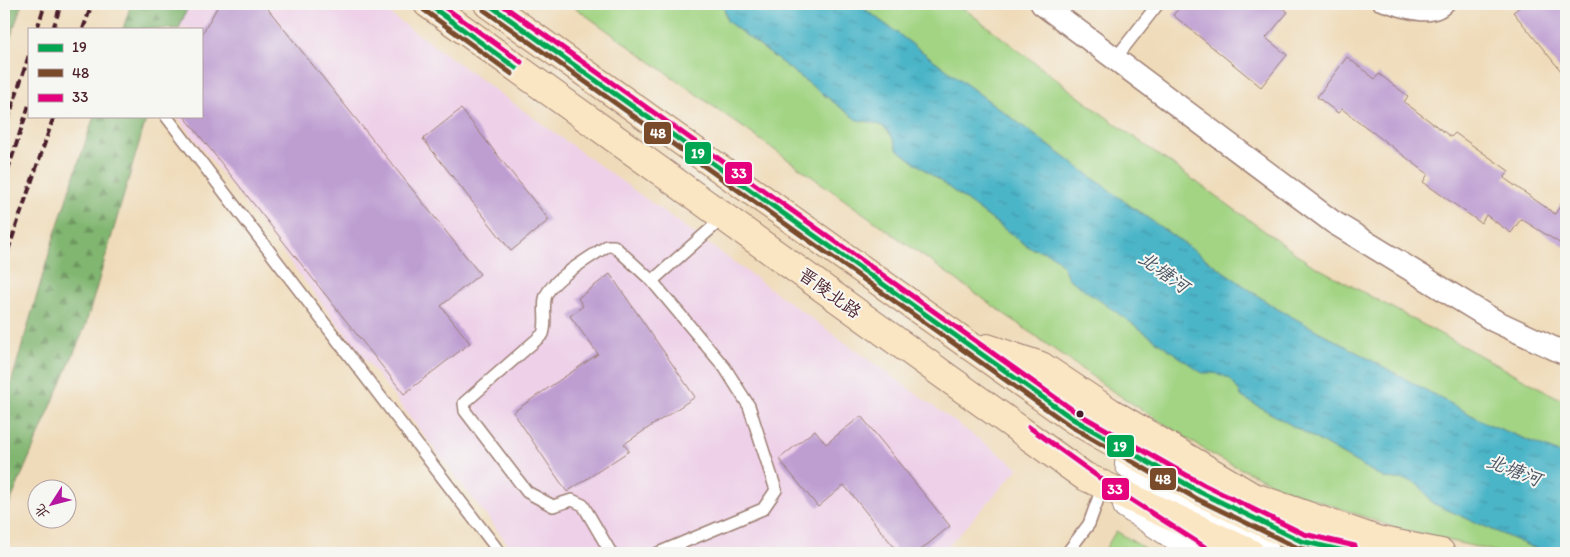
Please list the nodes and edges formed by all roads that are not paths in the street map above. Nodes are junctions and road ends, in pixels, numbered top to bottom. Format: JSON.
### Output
{"nodes":[{"id":1,"x":428,"y":4,"type":"edge"},
{"id":2,"x":488,"y":4,"type":"edge"},
{"id":3,"x":1042,"y":4,"type":"edge"},
{"id":4,"x":1158,"y":4,"type":"edge"},
{"id":5,"x":1379,"y":4,"type":"edge"},
{"id":6,"x":1448,"y":4,"type":"edge"},
{"id":7,"x":1115,"y":59,"type":"junction"},
{"id":8,"x":168,"y":118,"type":"edge"},
{"id":9,"x":724,"y":217,"type":"junction"},
{"id":10,"x":652,"y":280,"type":"junction"},
{"id":11,"x":961,"y":340,"type":"junction"},
{"id":12,"x":1566,"y":354,"type":"edge"},
{"id":13,"x":1073,"y":419,"type":"junction"},
{"id":14,"x":1093,"y":482,"type":"junction"},
{"id":15,"x":500,"y":553,"type":"edge"},
{"id":16,"x":611,"y":553,"type":"edge"},
{"id":17,"x":658,"y":553,"type":"edge"},
{"id":18,"x":1067,"y":553,"type":"edge"},
{"id":19,"x":1201,"y":553,"type":"edge"},
{"id":20,"x":1250,"y":553,"type":"edge"},
{"id":21,"x":1266,"y":553,"type":"edge"},
{"id":22,"x":1353,"y":553,"type":"edge"},
{"id":23,"x":1442,"y":553,"type":"edge"}],
"edges":[{"from":1,"to":9,"type":"main road","name":"晋陵北路"},
{"from":2,"to":11,"type":"main road"},
{"from":3,"to":7,"type":"street"},
{"from":4,"to":7,"type":"lane"},
{"from":5,"to":6,"type":"lane"},
{"from":7,"to":12,"type":"street"},
{"from":8,"to":15,"type":"lane"},
{"from":9,"to":10,"type":"lane"},
{"from":9,"to":14,"type":"main road","name":"晋陵北路"},
{"from":10,"to":16,"type":"lane"},
{"from":10,"to":17,"type":"lane"},
{"from":11,"to":13,"type":"main road"},
{"from":11,"to":23,"type":"main road"},
{"from":13,"to":21,"type":"street"},
{"from":13,"to":22,"type":"main road"},
{"from":14,"to":18,"type":"lane"},
{"from":14,"to":19,"type":"street"},
{"from":14,"to":20,"type":"main road","name":"晋陵北路"}]}
